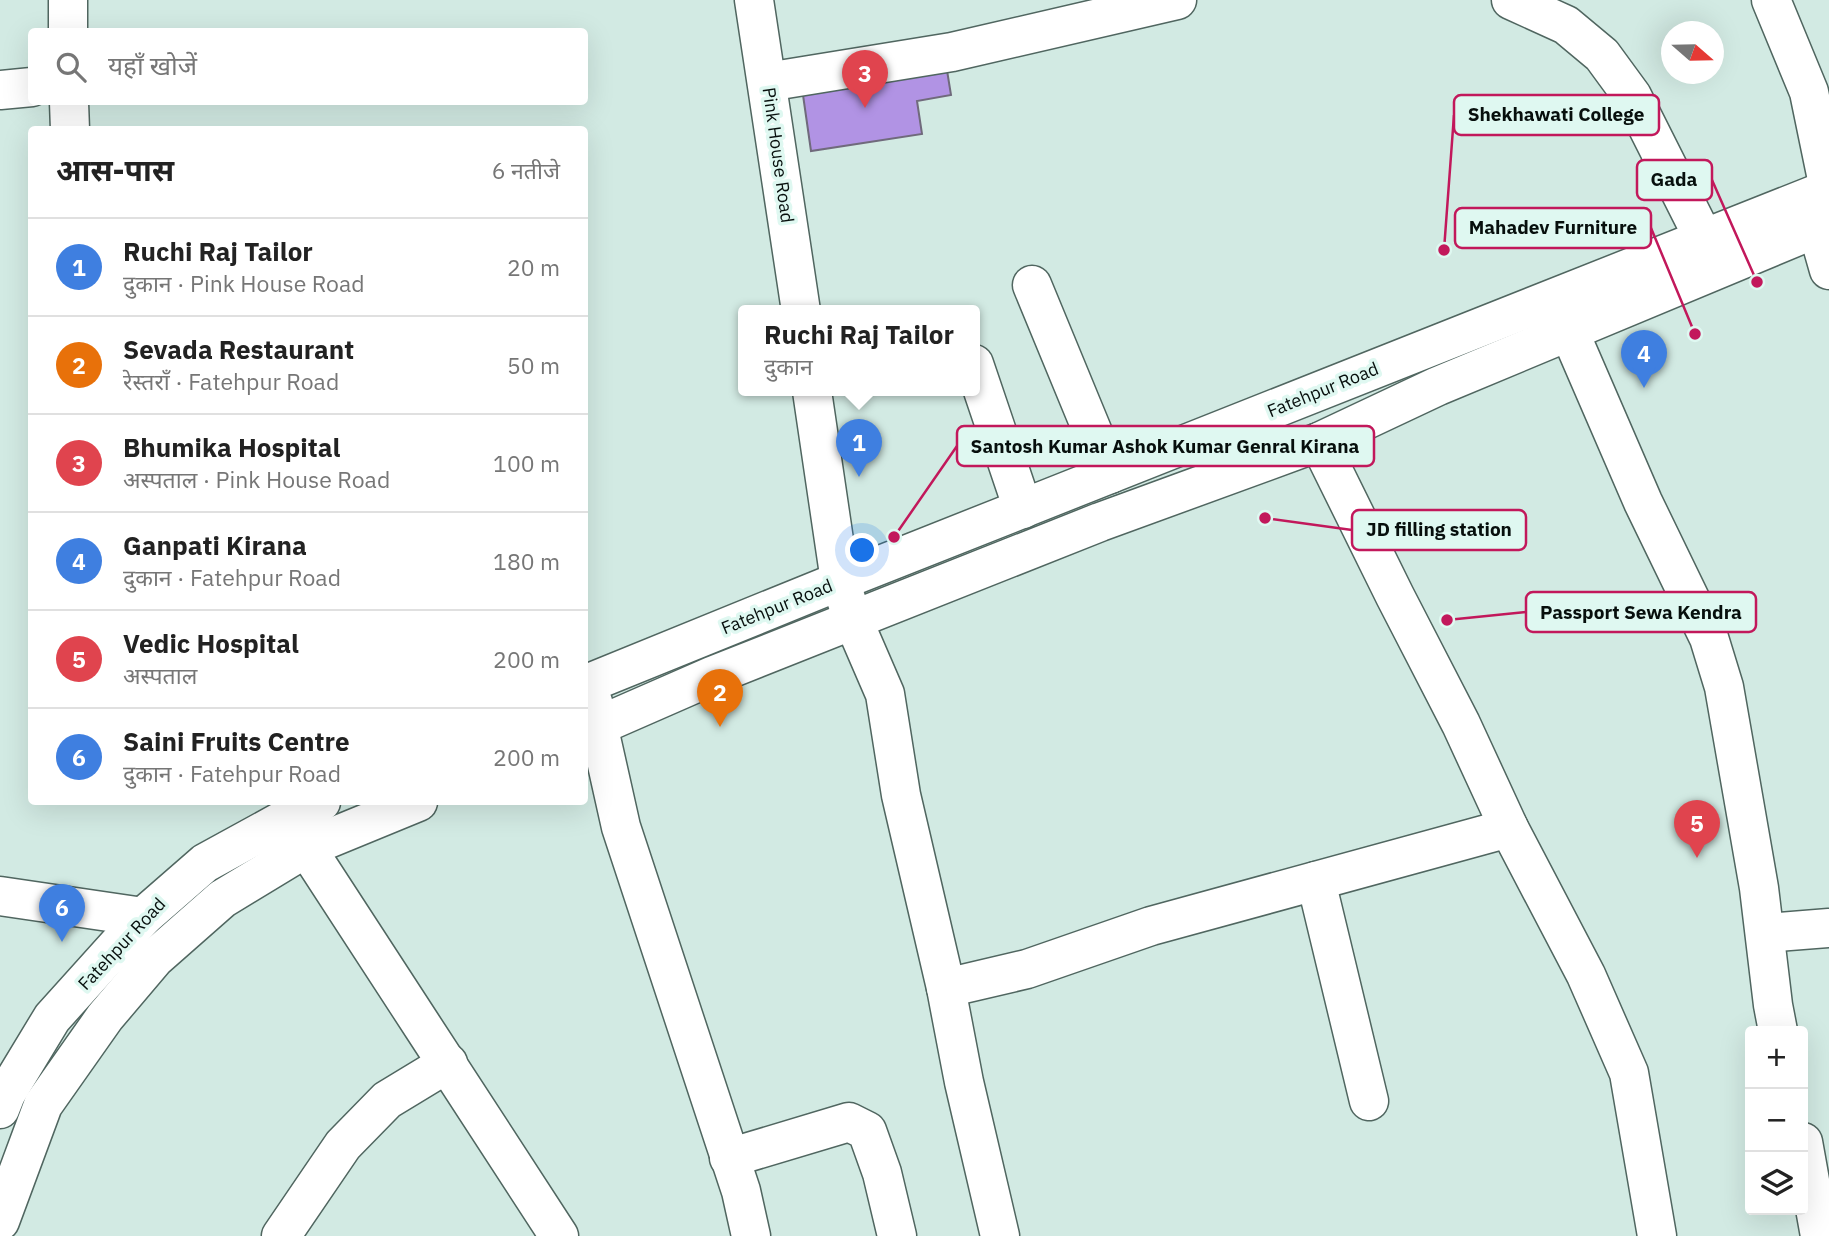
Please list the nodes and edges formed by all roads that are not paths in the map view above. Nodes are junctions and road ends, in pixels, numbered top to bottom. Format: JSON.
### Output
{"nodes":[{"id":1,"x":68,"y":0,"type":"edge"},
{"id":2,"x":754,"y":0,"type":"edge"},
{"id":3,"x":1177,"y":0,"type":"edge"},
{"id":4,"x":1511,"y":0,"type":"edge"},
{"id":5,"x":1772,"y":0,"type":"edge"},
{"id":6,"x":68,"y":28,"type":"edge"},
{"id":7,"x":767,"y":82,"type":"junction"},
{"id":8,"x":28,"y":87,"type":"edge"},
{"id":9,"x":0,"y":90,"type":"edge"},
{"id":10,"x":69,"y":105,"type":"edge"},
{"id":11,"x":69,"y":126,"type":"edge"},
{"id":12,"x":1829,"y":189,"type":"edge"},
{"id":13,"x":1823,"y":225,"type":"edge"},
{"id":14,"x":1704,"y":239,"type":"junction"},
{"id":15,"x":1829,"y":270,"type":"edge"},
{"id":16,"x":1032,"y":285,"type":"dead end"},
{"id":17,"x":800,"y":305,"type":"edge"},
{"id":18,"x":1569,"y":331,"type":"junction"},
{"id":19,"x":980,"y":379,"type":"edge"},
{"id":20,"x":813,"y":396,"type":"edge"},
{"id":21,"x":1319,"y":442,"type":"junction"},
{"id":22,"x":1110,"y":474,"type":"junction"},
{"id":23,"x":1023,"y":509,"type":"junction"},
{"id":24,"x":840,"y":581,"type":"junction"},
{"id":25,"x":853,"y":620,"type":"junction"},
{"id":26,"x":588,"y":684,"type":"edge"},
{"id":27,"x":588,"y":693,"type":"edge"},
{"id":28,"x":592,"y":729,"type":"edge"},
{"id":29,"x":319,"y":805,"type":"edge"},
{"id":30,"x":406,"y":805,"type":"edge"},
{"id":31,"x":1509,"y":828,"type":"junction"},
{"id":32,"x":297,"y":833,"type":"junction"},
{"id":33,"x":1316,"y":881,"type":"junction"},
{"id":34,"x":0,"y":896,"type":"edge"},
{"id":35,"x":143,"y":917,"type":"junction"},
{"id":36,"x":1829,"y":928,"type":"edge"},
{"id":37,"x":1765,"y":933,"type":"junction"},
{"id":38,"x":946,"y":988,"type":"junction"},
{"id":39,"x":1777,"y":1026,"type":"edge"},
{"id":40,"x":448,"y":1063,"type":"junction"},
{"id":41,"x":2,"y":1098,"type":"edge"},
{"id":42,"x":1369,"y":1101,"type":"dead end"},
{"id":43,"x":1805,"y":1152,"type":"edge"},
{"id":44,"x":729,"y":1158,"type":"junction"},
{"id":45,"x":0,"y":1222,"type":"edge"},
{"id":46,"x":281,"y":1236,"type":"edge"},
{"id":47,"x":559,"y":1236,"type":"edge"},
{"id":48,"x":751,"y":1236,"type":"edge"},
{"id":49,"x":897,"y":1236,"type":"edge"},
{"id":50,"x":1000,"y":1236,"type":"edge"},
{"id":51,"x":1657,"y":1236,"type":"edge"},
{"id":52,"x":1820,"y":1236,"type":"edge"}],
"edges":[{"from":1,"to":6,"type":"street"},
{"from":2,"to":7,"type":"street","name":"Pink House Road"},
{"from":3,"to":7,"type":"street"},
{"from":4,"to":14,"type":"street"},
{"from":5,"to":12,"type":"street"},
{"from":7,"to":17,"type":"street","name":"Pink House Road"},
{"from":8,"to":9,"type":"street"},
{"from":10,"to":11,"type":"street"},
{"from":12,"to":14,"type":"street","name":"Fatehpur Road"},
{"from":13,"to":15,"type":"street"},
{"from":13,"to":18,"type":"street"},
{"from":14,"to":22,"type":"street","name":"Fatehpur Road"},
{"from":16,"to":22,"type":"street"},
{"from":18,"to":21,"type":"street"},
{"from":18,"to":37,"type":"street"},
{"from":19,"to":23,"type":"street"},
{"from":20,"to":24,"type":"street"},
{"from":21,"to":25,"type":"street"},
{"from":21,"to":31,"type":"street"},
{"from":22,"to":23,"type":"street","name":"Fatehpur Road"},
{"from":23,"to":24,"type":"street","name":"Fatehpur Road"},
{"from":24,"to":25,"type":"street"},
{"from":24,"to":26,"type":"street","name":"Fatehpur Road"},
{"from":25,"to":28,"type":"street"},
{"from":25,"to":38,"type":"street"},
{"from":27,"to":28,"type":"street"},
{"from":28,"to":44,"type":"street"},
{"from":29,"to":32,"type":"street","name":"Fatehpur Road"},
{"from":30,"to":32,"type":"street"},
{"from":31,"to":33,"type":"street"},
{"from":31,"to":51,"type":"street"},
{"from":32,"to":35,"type":"street","name":"Fatehpur Road"},
{"from":32,"to":40,"type":"street"},
{"from":32,"to":45,"type":"street"},
{"from":33,"to":38,"type":"street"},
{"from":33,"to":42,"type":"street"},
{"from":34,"to":35,"type":"street"},
{"from":35,"to":41,"type":"street","name":"Fatehpur Road"},
{"from":36,"to":37,"type":"street"},
{"from":37,"to":39,"type":"street"},
{"from":38,"to":50,"type":"street"},
{"from":40,"to":46,"type":"street"},
{"from":40,"to":47,"type":"street"},
{"from":43,"to":52,"type":"street"},
{"from":44,"to":48,"type":"street"},
{"from":44,"to":49,"type":"street"}]}
